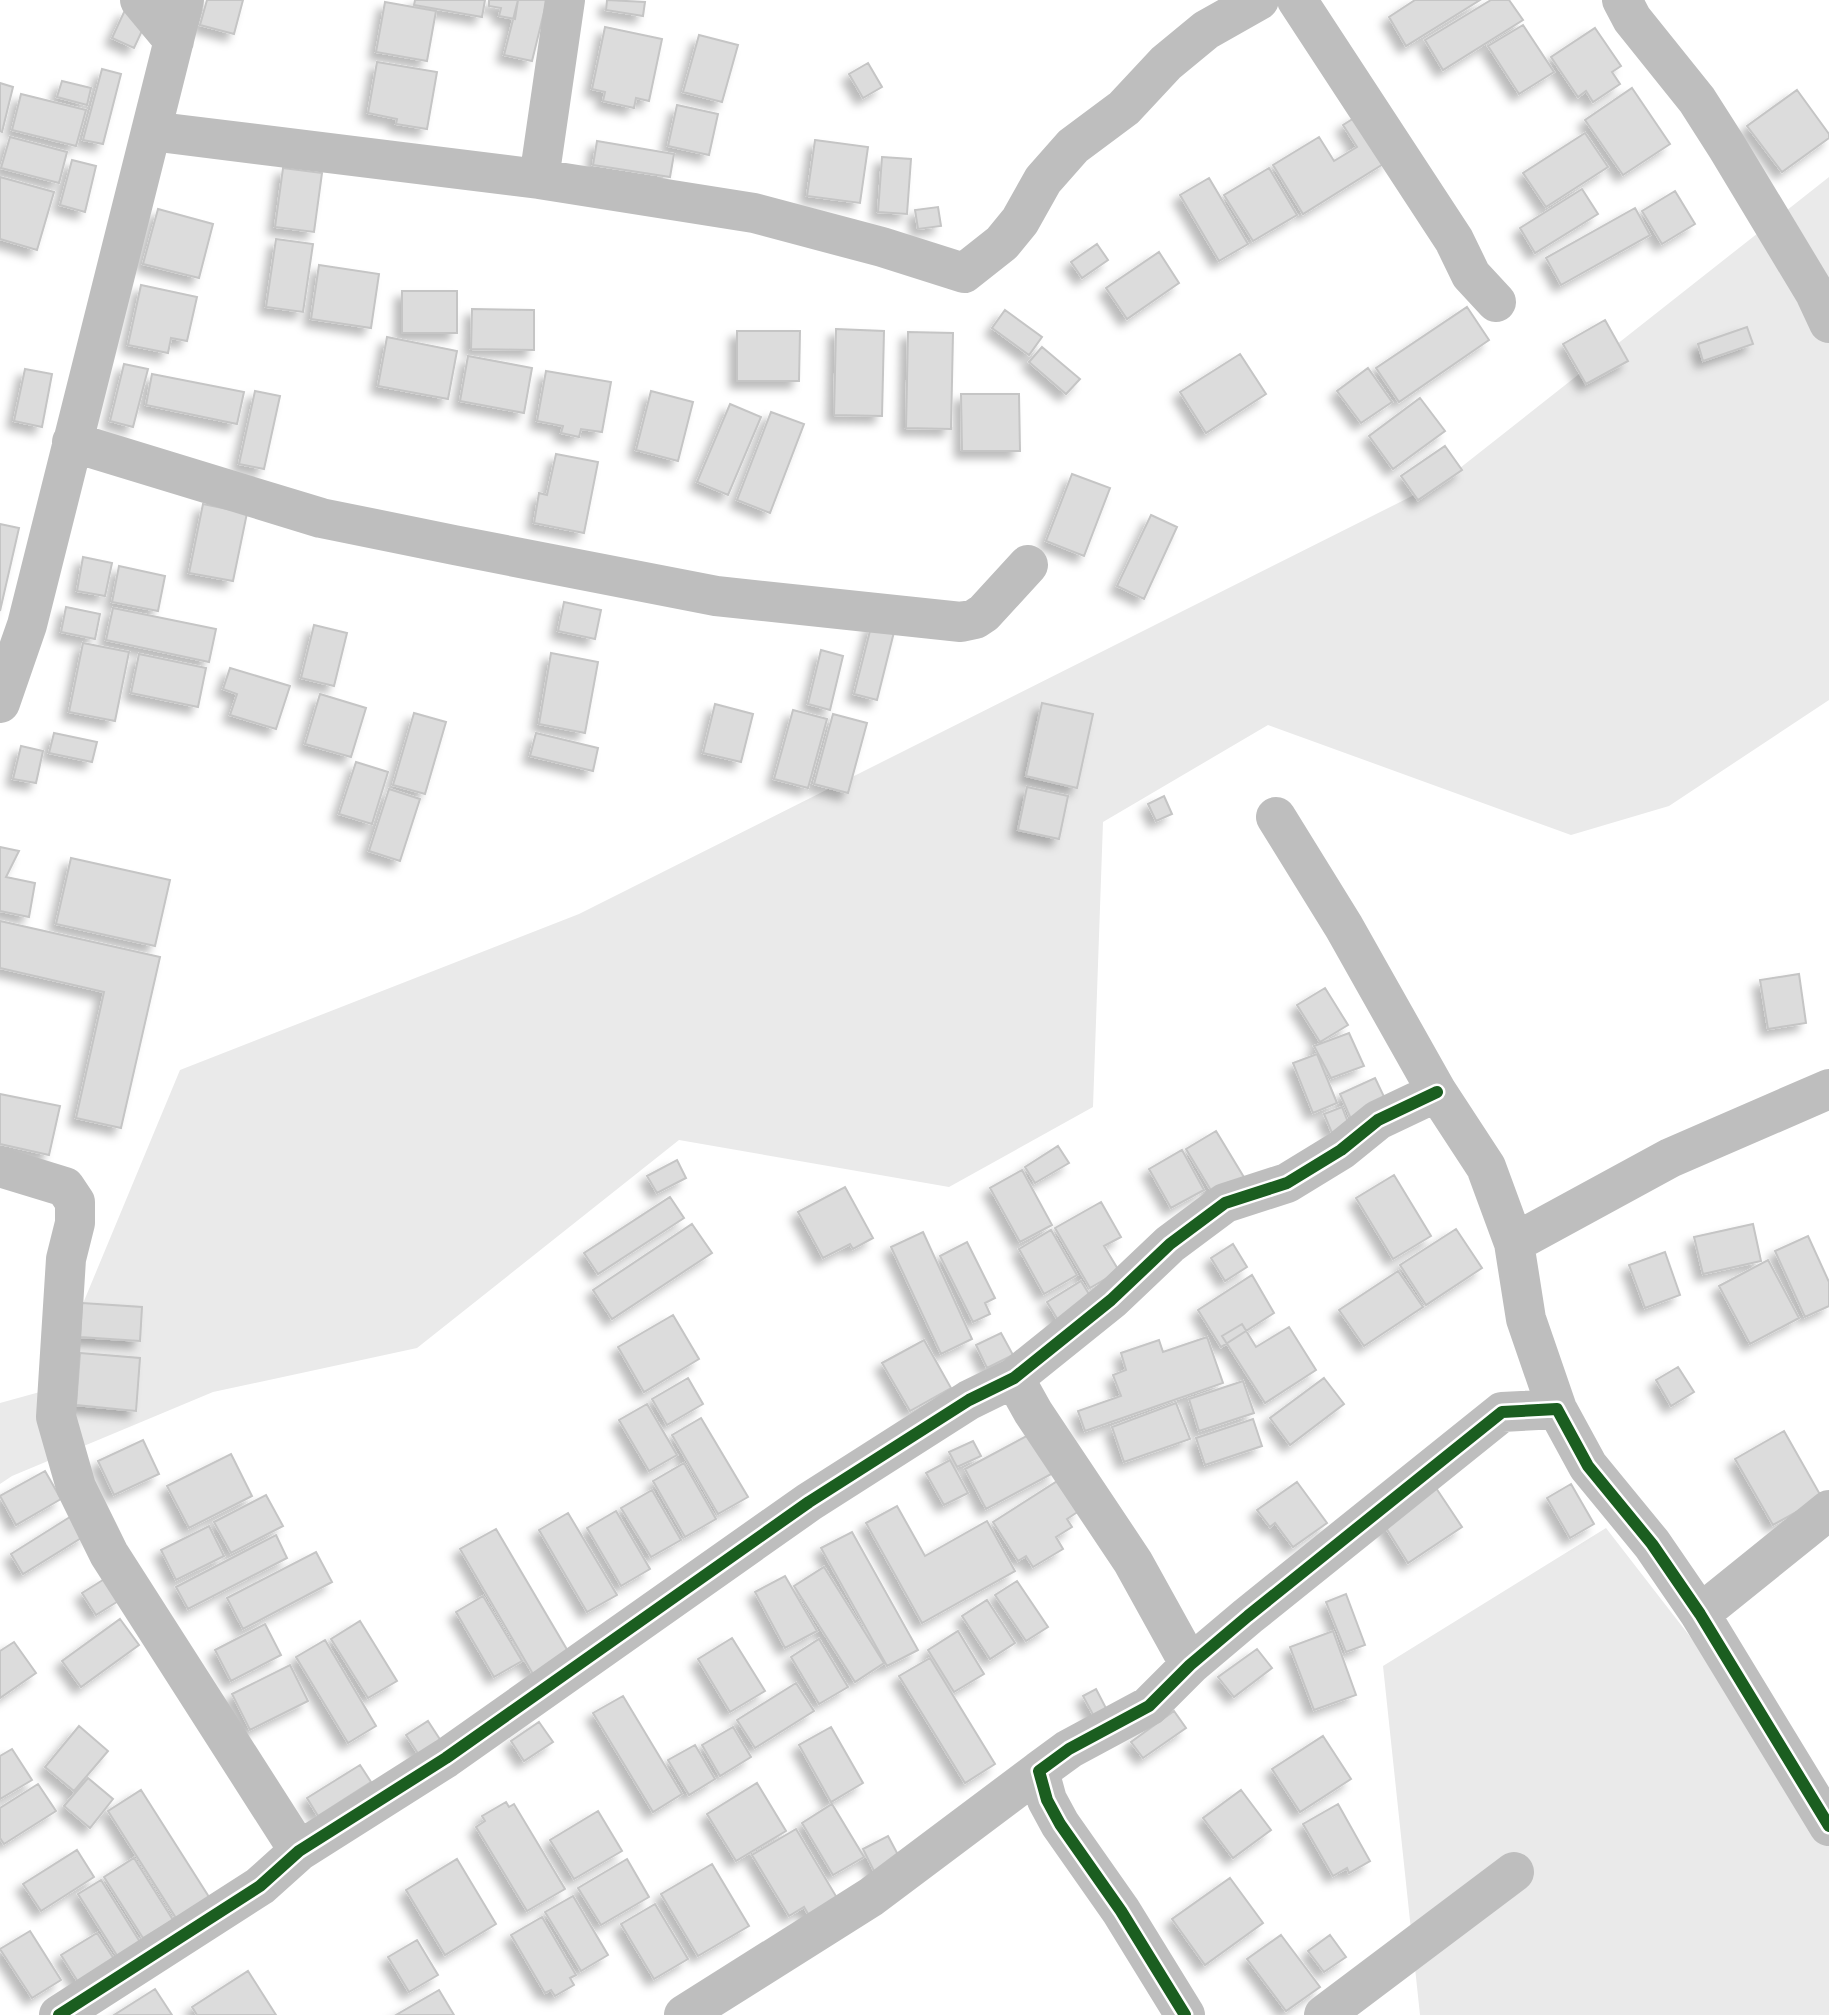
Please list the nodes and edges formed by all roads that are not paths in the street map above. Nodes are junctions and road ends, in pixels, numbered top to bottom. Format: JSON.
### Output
{"nodes":[{"id":1,"x":140,"y":0,"type":"edge"},
{"id":2,"x":184,"y":0,"type":"edge"},
{"id":3,"x":565,"y":0,"type":"edge"},
{"id":4,"x":1259,"y":0,"type":"edge"},
{"id":5,"x":1297,"y":0,"type":"edge"},
{"id":6,"x":1622,"y":0,"type":"edge"},
{"id":7,"x":174,"y":41,"type":"junction"},
{"id":8,"x":151,"y":131,"type":"junction"},
{"id":9,"x":539,"y":179,"type":"junction"},
{"id":10,"x":1496,"y":302,"type":"dead end"},
{"id":11,"x":1829,"y":323,"type":"edge"},
{"id":12,"x":72,"y":442,"type":"junction"},
{"id":13,"x":1028,"y":565,"type":"dead end"},
{"id":14,"x":0,"y":703,"type":"edge"},
{"id":15,"x":1276,"y":817,"type":"dead end"},
{"id":16,"x":1829,"y":1089,"type":"edge"},
{"id":17,"x":1437,"y":1092,"type":"junction"},
{"id":18,"x":0,"y":1167,"type":"edge"},
{"id":19,"x":1514,"y":1243,"type":"junction"},
{"id":20,"x":1014,"y":1378,"type":"junction"},
{"id":21,"x":1557,"y":1409,"type":"junction"},
{"id":22,"x":1829,"y":1510,"type":"edge"},
{"id":23,"x":1700,"y":1614,"type":"junction"},
{"id":24,"x":1190,"y":1665,"type":"junction"},
{"id":25,"x":1039,"y":1771,"type":"junction"},
{"id":26,"x":1829,"y":1826,"type":"edge"},
{"id":27,"x":299,"y":1851,"type":"junction"},
{"id":28,"x":1514,"y":1872,"type":"dead end"},
{"id":29,"x":59,"y":2015,"type":"edge"},
{"id":30,"x":684,"y":2015,"type":"edge"},
{"id":31,"x":1185,"y":2015,"type":"edge"},
{"id":32,"x":1324,"y":2015,"type":"edge"}],
"edges":[{"from":1,"to":7,"type":"street"},
{"from":2,"to":7,"type":"street"},
{"from":3,"to":9,"type":"street"},
{"from":4,"to":9,"type":"street"},
{"from":5,"to":10,"type":"street"},
{"from":6,"to":11,"type":"street"},
{"from":7,"to":8,"type":"street"},
{"from":8,"to":9,"type":"street"},
{"from":8,"to":12,"type":"street"},
{"from":12,"to":13,"type":"street"},
{"from":12,"to":14,"type":"street"},
{"from":15,"to":17,"type":"street"},
{"from":16,"to":19,"type":"street"},
{"from":17,"to":19,"type":"street"},
{"from":17,"to":20,"type":"street"},
{"from":18,"to":27,"type":"street"},
{"from":19,"to":21,"type":"street"},
{"from":20,"to":24,"type":"street"},
{"from":20,"to":27,"type":"street"},
{"from":21,"to":23,"type":"street"},
{"from":21,"to":24,"type":"street"},
{"from":22,"to":23,"type":"street"},
{"from":23,"to":26,"type":"street"},
{"from":24,"to":25,"type":"street"},
{"from":25,"to":30,"type":"street"},
{"from":25,"to":31,"type":"street"},
{"from":27,"to":29,"type":"street"},
{"from":28,"to":32,"type":"street"}]}
